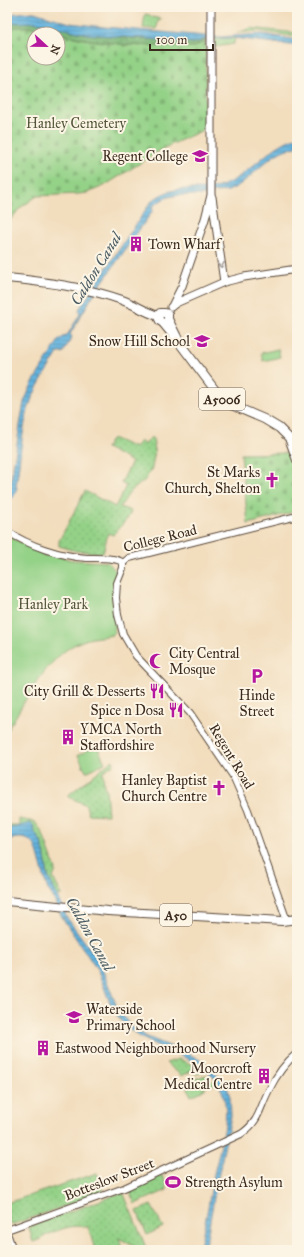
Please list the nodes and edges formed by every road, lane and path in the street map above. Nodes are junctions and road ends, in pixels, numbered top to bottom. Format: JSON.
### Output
{"nodes":[{"id":1,"x":211,"y":7,"type":"edge"},
{"id":2,"x":211,"y":195,"type":"junction"},
{"id":3,"x":205,"y":219,"type":"junction"},
{"id":4,"x":215,"y":219,"type":"junction"},
{"id":5,"x":293,"y":269,"type":"edge"},
{"id":6,"x":7,"y":278,"type":"edge"},
{"id":7,"x":224,"y":282,"type":"junction"},
{"id":8,"x":182,"y":286,"type":"junction"},
{"id":9,"x":188,"y":298,"type":"junction"},
{"id":10,"x":180,"y":302,"type":"junction"},
{"id":11,"x":172,"y":306,"type":"junction"},
{"id":12,"x":164,"y":317,"type":"junction"},
{"id":13,"x":297,"y":460,"type":"edge"},
{"id":14,"x":297,"y":516,"type":"edge"},
{"id":15,"x":7,"y":531,"type":"edge"},
{"id":16,"x":123,"y":563,"type":"junction"},
{"id":17,"x":7,"y":900,"type":"edge"},
{"id":18,"x":297,"y":919,"type":"edge"},
{"id":19,"x":287,"y":921,"type":"junction"},
{"id":20,"x":297,"y":1053,"type":"edge"},
{"id":21,"x":7,"y":1230,"type":"edge"},
{"id":22,"x":7,"y":1236,"type":"edge"},
{"id":23,"x":12,"y":1250,"type":"edge"}],
"edges":[{"from":1,"to":2,"type":"main road"},
{"from":2,"to":3,"type":"main road"},
{"from":2,"to":4,"type":"main road"},
{"from":3,"to":4,"type":"main road"},
{"from":3,"to":8,"type":"main road"},
{"from":4,"to":7,"type":"main road","one_way":true},
{"from":5,"to":7,"type":"main road"},
{"from":6,"to":12,"type":"main road","number":"A5006"},
{"from":7,"to":9,"type":"main road"},
{"from":8,"to":9,"type":"main road"},
{"from":8,"to":11,"type":"main road"},
{"from":9,"to":10,"type":"main road"},
{"from":10,"to":11,"type":"main road"},
{"from":10,"to":12,"type":"main road"},
{"from":11,"to":12,"type":"main road"},
{"from":12,"to":13,"type":"main road","number":"A5006"},
{"from":14,"to":16,"type":"street","name":"College Road"},
{"from":15,"to":16,"type":"street","name":"College Road"},
{"from":16,"to":19,"type":"street","name":"Regent Road"},
{"from":17,"to":19,"type":"main road","number":"A50"},
{"from":18,"to":19,"type":"main road","number":"A50"},
{"from":20,"to":21,"type":"street","name":"Botteslow Street"},
{"from":22,"to":23,"type":"main road"}]}
